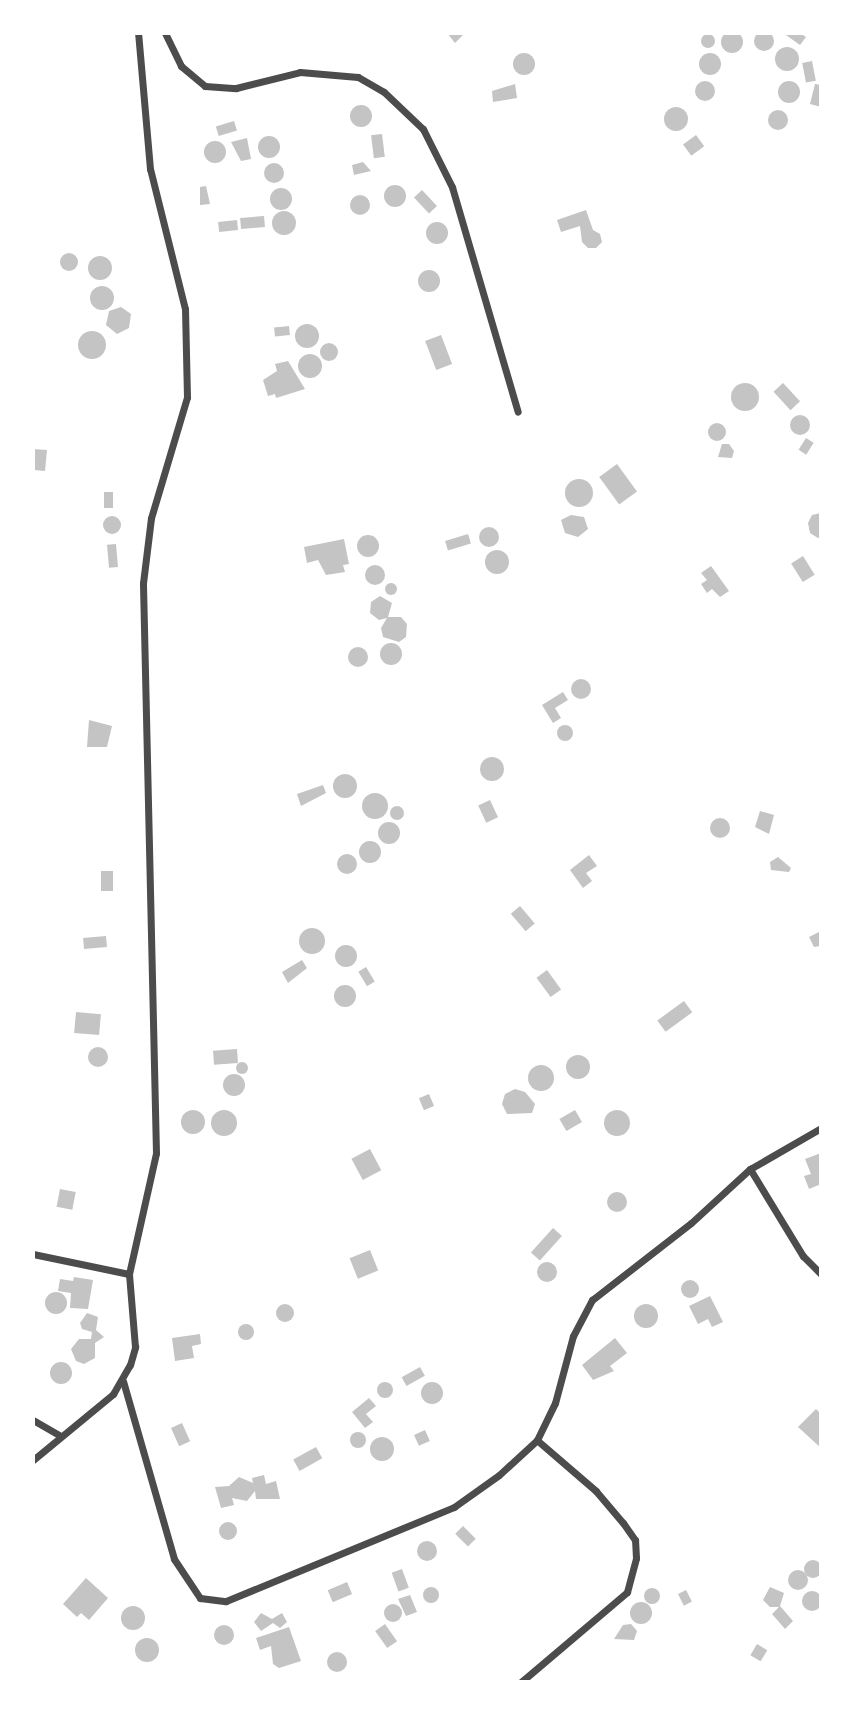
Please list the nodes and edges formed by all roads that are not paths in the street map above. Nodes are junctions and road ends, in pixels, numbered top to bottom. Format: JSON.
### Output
{"nodes":[{"id":1,"x":138,"y":33,"type":"edge"},
{"id":2,"x":165,"y":33,"type":"edge"},
{"id":3,"x":518,"y":412,"type":"dead end"},
{"id":4,"x":821,"y":1128,"type":"edge"},
{"id":5,"x":750,"y":1169,"type":"junction"},
{"id":6,"x":33,"y":1254,"type":"edge"},
{"id":7,"x":129,"y":1274,"type":"junction"},
{"id":8,"x":821,"y":1274,"type":"edge"},
{"id":9,"x":123,"y":1381,"type":"junction"},
{"id":10,"x":33,"y":1420,"type":"edge"},
{"id":11,"x":60,"y":1435,"type":"junction"},
{"id":12,"x":537,"y":1440,"type":"junction"},
{"id":13,"x":33,"y":1460,"type":"edge"},
{"id":14,"x":521,"y":1682,"type":"edge"}],
"edges":[{"from":1,"to":7,"type":"street"},
{"from":2,"to":3,"type":"street"},
{"from":4,"to":5,"type":"street"},
{"from":5,"to":8,"type":"street"},
{"from":5,"to":12,"type":"street"},
{"from":6,"to":7,"type":"street"},
{"from":7,"to":9,"type":"street"},
{"from":9,"to":11,"type":"street"},
{"from":9,"to":12,"type":"street"},
{"from":10,"to":11,"type":"street"},
{"from":11,"to":13,"type":"street"},
{"from":12,"to":14,"type":"street"}]}
